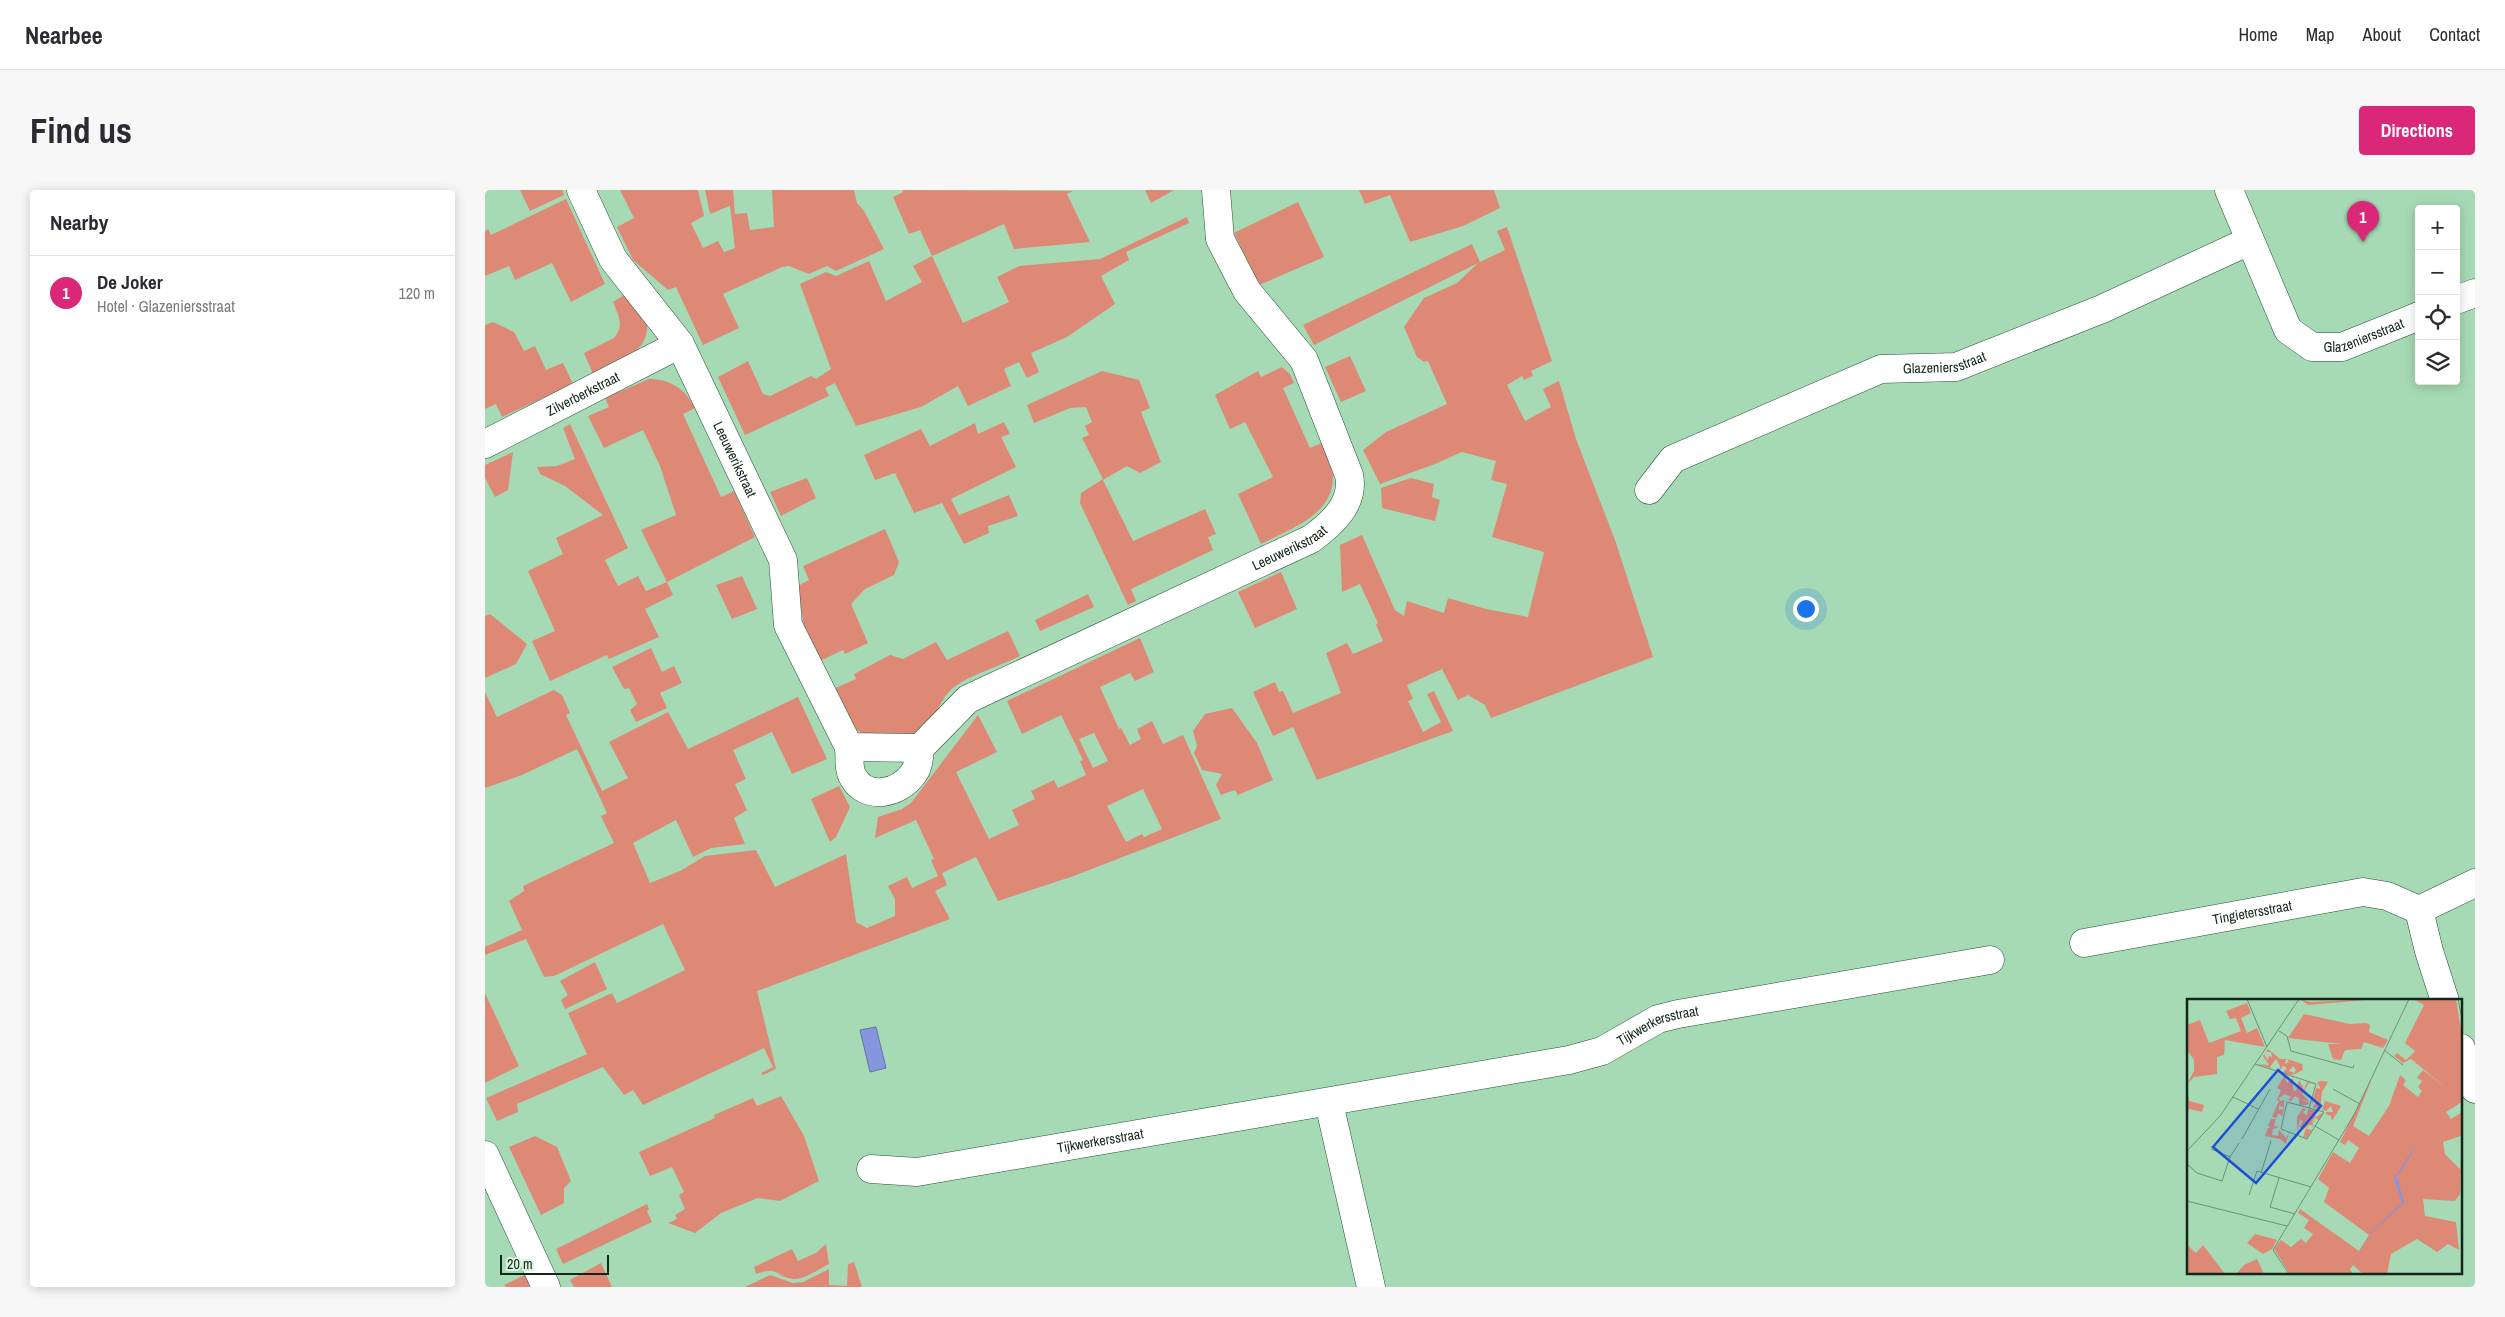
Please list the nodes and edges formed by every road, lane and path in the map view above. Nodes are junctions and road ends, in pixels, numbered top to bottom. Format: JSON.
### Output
{"nodes":[{"id":1,"x":581,"y":190,"type":"edge"},
{"id":2,"x":1216,"y":190,"type":"edge"},
{"id":3,"x":2229,"y":190,"type":"edge"},
{"id":4,"x":2249,"y":241,"type":"junction"},
{"id":5,"x":2475,"y":293,"type":"edge"},
{"id":6,"x":2460,"y":299,"type":"edge"},
{"id":7,"x":2415,"y":318,"type":"edge"},
{"id":8,"x":680,"y":344,"type":"junction"},
{"id":9,"x":485,"y":444,"type":"edge"},
{"id":10,"x":1649,"y":490,"type":"dead end"},
{"id":11,"x":849,"y":746,"type":"junction"},
{"id":12,"x":919,"y":748,"type":"junction"},
{"id":13,"x":2475,"y":883,"type":"edge"},
{"id":14,"x":2419,"y":910,"type":"junction"},
{"id":15,"x":2084,"y":943,"type":"dead end"},
{"id":16,"x":1990,"y":960,"type":"dead end"},
{"id":17,"x":2444,"y":999,"type":"edge"},
{"id":18,"x":2463,"y":1054,"type":"edge"},
{"id":19,"x":2475,"y":1089,"type":"edge"},
{"id":20,"x":1329,"y":1103,"type":"junction"},
{"id":21,"x":485,"y":1155,"type":"edge"},
{"id":22,"x":871,"y":1169,"type":"dead end"},
{"id":23,"x":546,"y":1287,"type":"edge"},
{"id":24,"x":1371,"y":1287,"type":"edge"}],
"edges":[{"from":1,"to":8,"type":"street","name":"Leeuwerikstraat"},
{"from":2,"to":12,"type":"street","name":"Leeuwerikstraat"},
{"from":3,"to":4,"type":"street","name":"Glazeniersstraat"},
{"from":4,"to":7,"type":"street","name":"Glazeniersstraat"},
{"from":4,"to":10,"type":"street","name":"Glazeniersstraat"},
{"from":5,"to":6,"type":"street"},
{"from":8,"to":9,"type":"street","name":"Zilverberkstraat"},
{"from":8,"to":11,"type":"street","name":"Leeuwerikstraat"},
{"from":11,"to":12,"type":"street"},
{"from":11,"to":12,"type":"street","name":"Leeuwerikstraat"},
{"from":13,"to":14,"type":"street"},
{"from":14,"to":15,"type":"street","name":"Tingietersstraat"},
{"from":14,"to":17,"type":"street"},
{"from":16,"to":20,"type":"street","name":"Tijkwerkersstraat"},
{"from":18,"to":19,"type":"street"},
{"from":20,"to":22,"type":"street","name":"Tijkwerkersstraat"},
{"from":20,"to":24,"type":"street"},
{"from":21,"to":23,"type":"street"}]}
